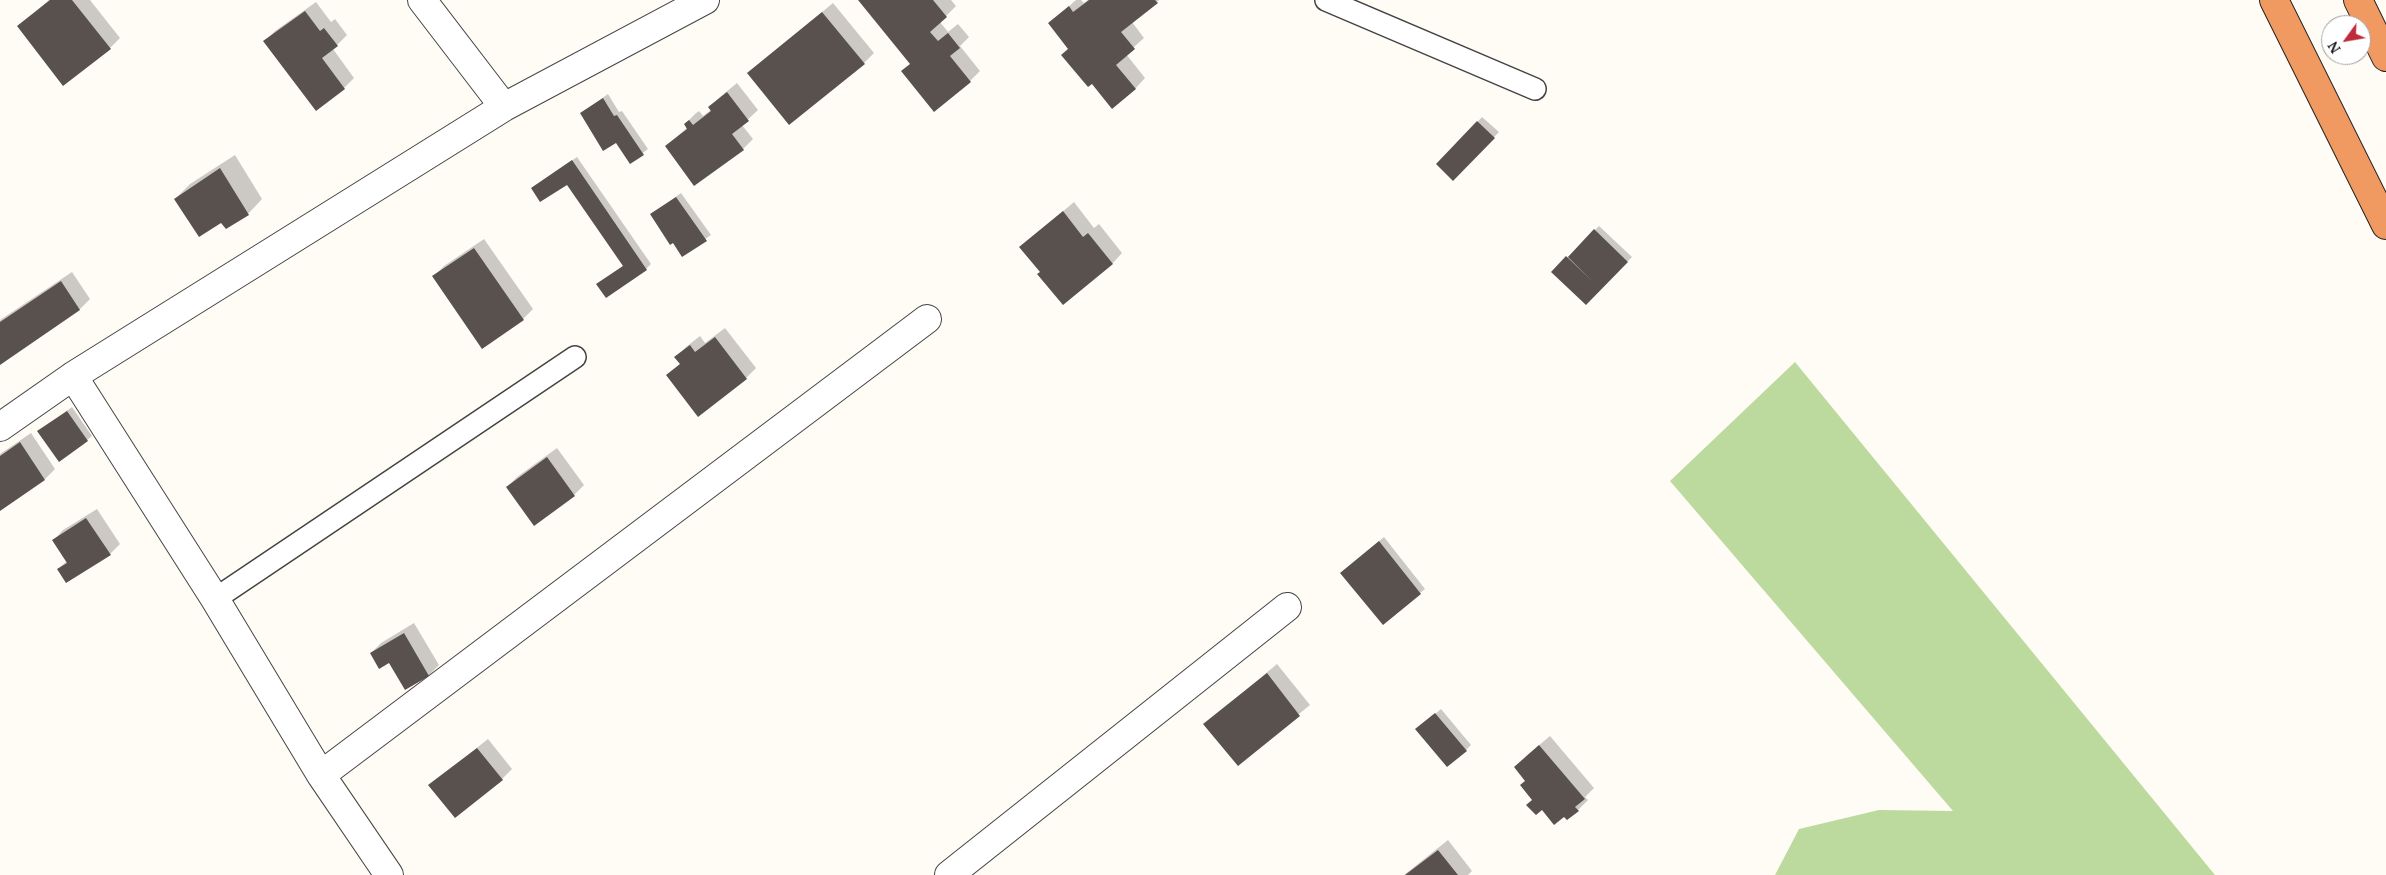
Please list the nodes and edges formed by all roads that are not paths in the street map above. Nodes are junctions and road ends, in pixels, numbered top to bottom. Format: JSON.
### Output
{"nodes":[{"id":1,"x":422,"y":0,"type":"edge"},
{"id":2,"x":705,"y":0,"type":"edge"},
{"id":3,"x":1326,"y":0,"type":"edge"},
{"id":4,"x":2274,"y":0,"type":"edge"},
{"id":5,"x":2358,"y":0,"type":"edge"},
{"id":6,"x":2386,"y":57,"type":"edge"},
{"id":7,"x":1535,"y":89,"type":"dead end"},
{"id":8,"x":504,"y":108,"type":"junction"},
{"id":9,"x":2386,"y":225,"type":"edge"},
{"id":10,"x":927,"y":319,"type":"dead end"},
{"id":11,"x":575,"y":357,"type":"dead end"},
{"id":12,"x":73,"y":376,"type":"junction"},
{"id":13,"x":0,"y":426,"type":"edge"},
{"id":14,"x":215,"y":599,"type":"junction"},
{"id":15,"x":1287,"y":607,"type":"dead end"},
{"id":16,"x":321,"y":775,"type":"junction"},
{"id":17,"x":389,"y":875,"type":"edge"},
{"id":18,"x":949,"y":875,"type":"edge"}],
"edges":[{"from":1,"to":8,"type":"street"},
{"from":2,"to":8,"type":"street"},
{"from":3,"to":7,"type":"lane"},
{"from":4,"to":9,"type":"highway"},
{"from":5,"to":6,"type":"highway"},
{"from":8,"to":12,"type":"street"},
{"from":10,"to":16,"type":"street"},
{"from":11,"to":14,"type":"lane"},
{"from":12,"to":13,"type":"street"},
{"from":12,"to":14,"type":"street"},
{"from":14,"to":16,"type":"street"},
{"from":15,"to":18,"type":"street"},
{"from":16,"to":17,"type":"street"}]}
